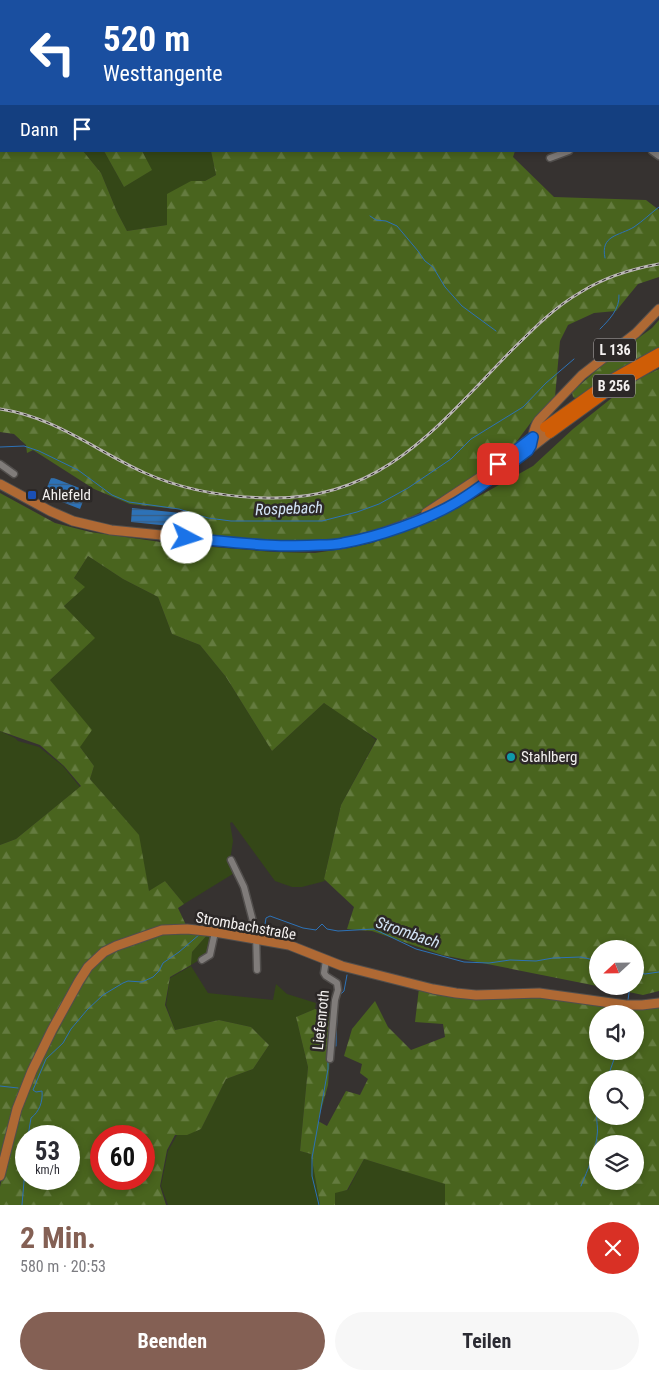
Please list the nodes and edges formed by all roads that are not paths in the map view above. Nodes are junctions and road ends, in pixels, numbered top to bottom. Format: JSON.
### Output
{"nodes":[{"id":1,"x":566,"y":152,"type":"edge"},
{"id":2,"x":550,"y":158,"type":"dead end"},
{"id":3,"x":659,"y":309,"type":"edge"},
{"id":4,"x":659,"y":353,"type":"edge"},
{"id":5,"x":659,"y":361,"type":"edge"},
{"id":6,"x":545,"y":427,"type":"junction"},
{"id":7,"x":533,"y":437,"type":"junction"},
{"id":8,"x":528,"y":451,"type":"junction"},
{"id":9,"x":0,"y":464,"type":"edge"},
{"id":10,"x":14,"y":474,"type":"dead end"},
{"id":11,"x":0,"y":484,"type":"edge"},
{"id":12,"x":414,"y":521,"type":"junction"},
{"id":13,"x":231,"y":860,"type":"dead end"},
{"id":14,"x":215,"y":932,"type":"junction"},
{"id":15,"x":255,"y":939,"type":"junction"},
{"id":16,"x":202,"y":960,"type":"dead end"},
{"id":17,"x":326,"y":960,"type":"junction"},
{"id":18,"x":257,"y":970,"type":"dead end"},
{"id":19,"x":659,"y":1003,"type":"edge"},
{"id":20,"x":330,"y":1059,"type":"dead end"},
{"id":21,"x":0,"y":1176,"type":"edge"}],
"edges":[{"from":1,"to":2,"type":"street"},
{"from":3,"to":6,"type":"main road","number":"L 136"},
{"from":4,"to":6,"type":"highway","number":"B 256"},
{"from":5,"to":6,"type":"highway","number":"B 256"},
{"from":6,"to":7,"type":"main road","number":"B 256"},
{"from":6,"to":8,"type":"main road","number":"B 256"},
{"from":7,"to":8,"type":"main road"},
{"from":7,"to":12,"type":"main road","number":"B 256"},
{"from":8,"to":12,"type":"main road","number":"B 256"},
{"from":9,"to":10,"type":"street"},
{"from":11,"to":12,"type":"main road","number":"B 256"},
{"from":13,"to":15,"type":"street"},
{"from":14,"to":15,"type":"main road","name":"Strombachstraße"},
{"from":14,"to":16,"type":"street"},
{"from":14,"to":21,"type":"main road","name":"Strombachstraße"},
{"from":15,"to":17,"type":"main road","name":"Strombachstraße"},
{"from":15,"to":18,"type":"street"},
{"from":17,"to":19,"type":"main road","name":"Strombachstraße"},
{"from":17,"to":20,"type":"street","name":"Liefenroth"}]}
